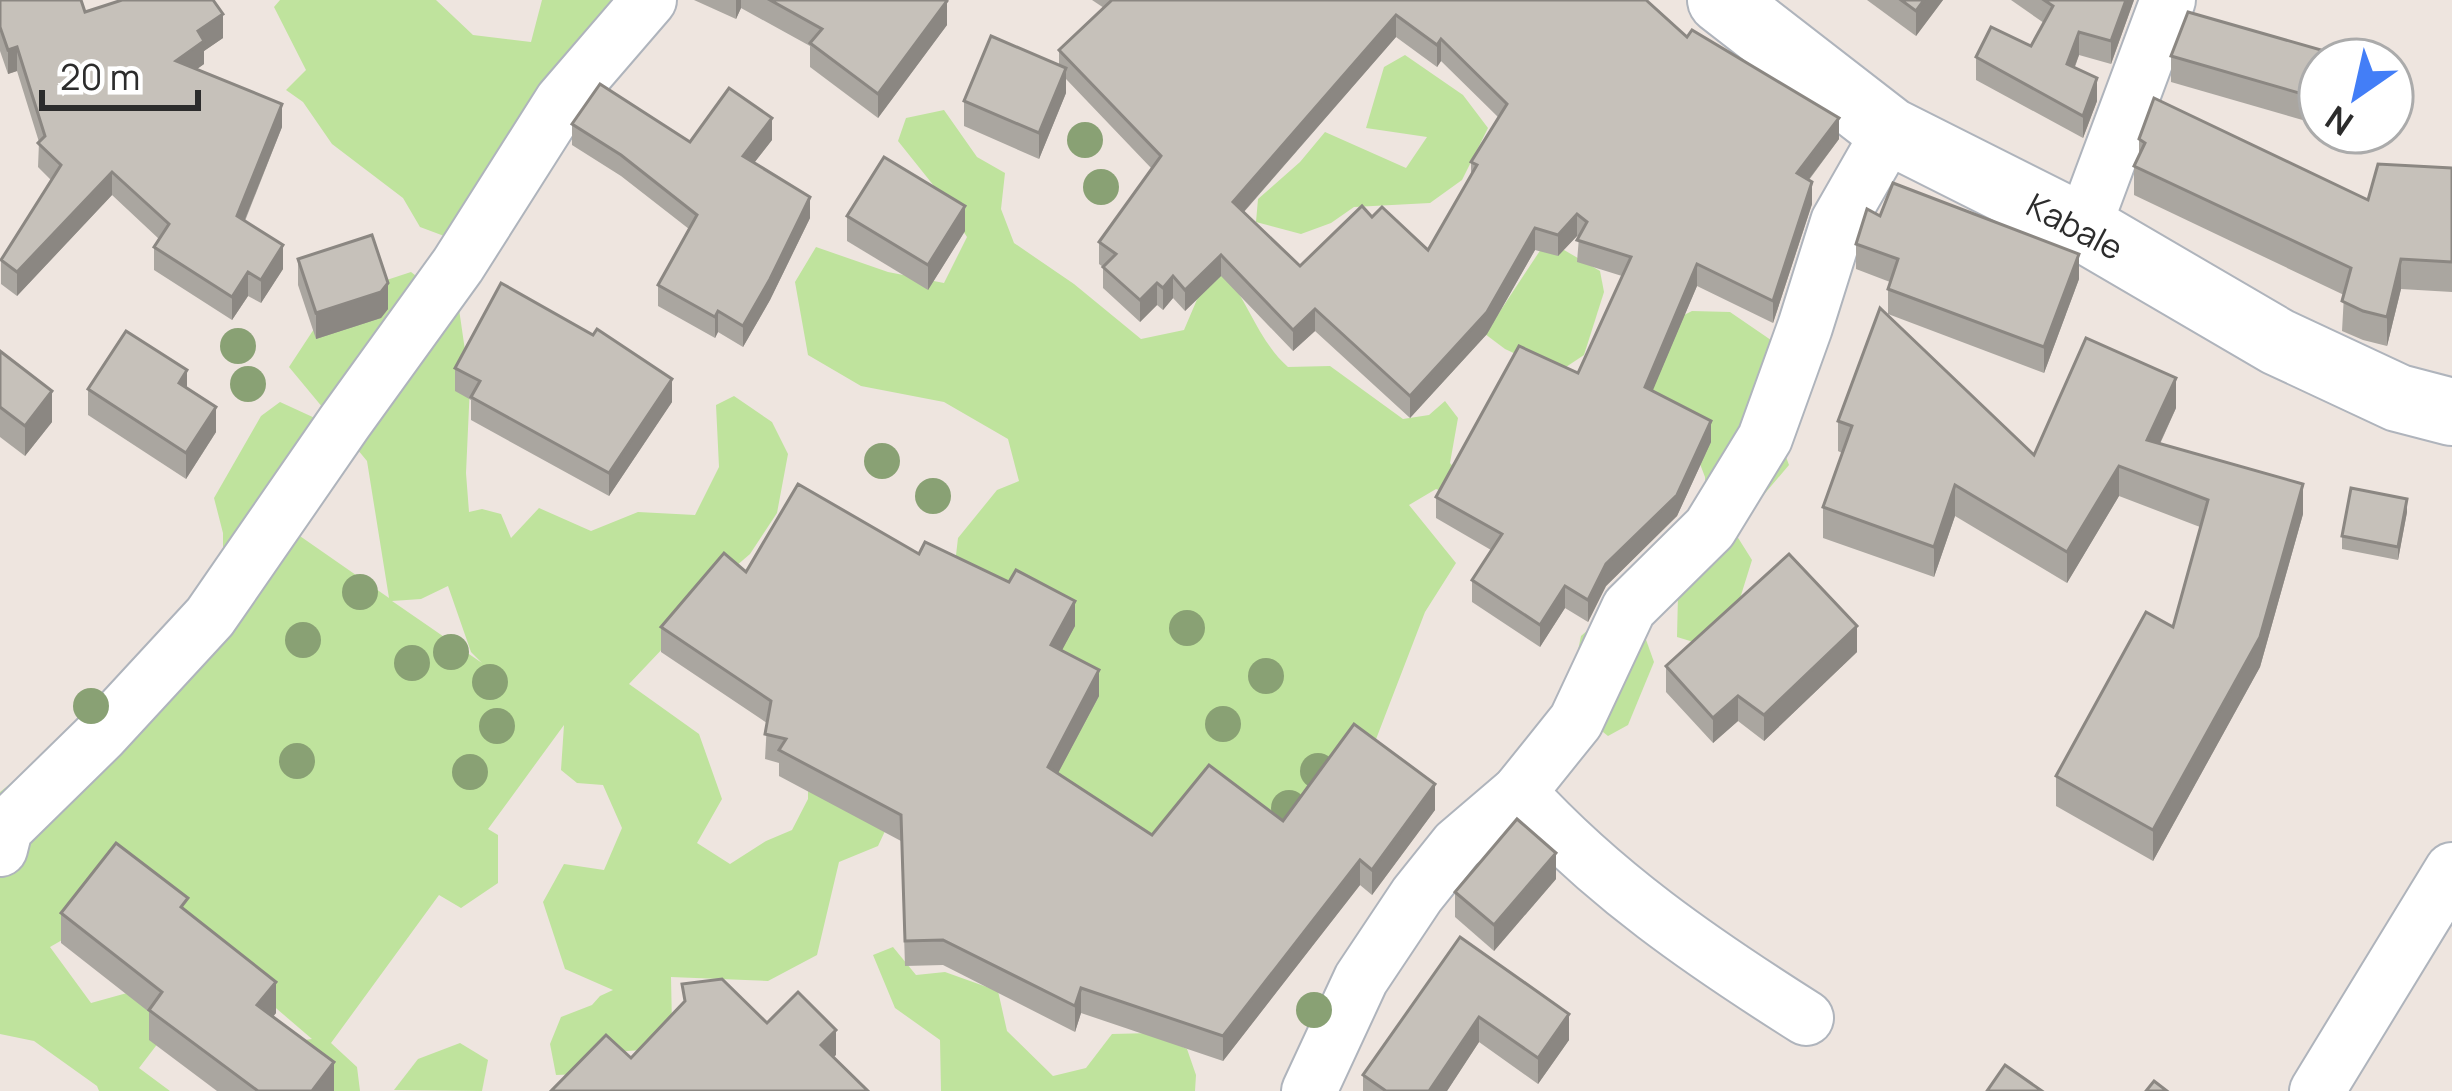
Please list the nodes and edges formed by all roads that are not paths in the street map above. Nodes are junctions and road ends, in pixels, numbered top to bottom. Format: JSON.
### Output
{"nodes":[{"id":1,"x":649,"y":0,"type":"edge"},
{"id":2,"x":1721,"y":0,"type":"edge"},
{"id":3,"x":2168,"y":0,"type":"edge"},
{"id":4,"x":1890,"y":131,"type":"junction"},
{"id":5,"x":2083,"y":228,"type":"junction"},
{"id":6,"x":2452,"y":412,"type":"edge"},
{"id":7,"x":1519,"y":792,"type":"junction"},
{"id":8,"x":0,"y":849,"type":"edge"},
{"id":9,"x":2452,"y":870,"type":"edge"},
{"id":10,"x":1806,"y":1018,"type":"dead end"},
{"id":11,"x":1309,"y":1091,"type":"edge"},
{"id":12,"x":2317,"y":1091,"type":"edge"}],
"edges":[{"from":1,"to":8,"type":"street"},
{"from":2,"to":4,"type":"street","name":"Kabale"},
{"from":3,"to":5,"type":"street"},
{"from":4,"to":5,"type":"street","name":"Kabale"},
{"from":4,"to":7,"type":"street"},
{"from":5,"to":6,"type":"street","name":"Kabale"},
{"from":7,"to":10,"type":"street"},
{"from":7,"to":11,"type":"street"},
{"from":9,"to":12,"type":"street"}]}
